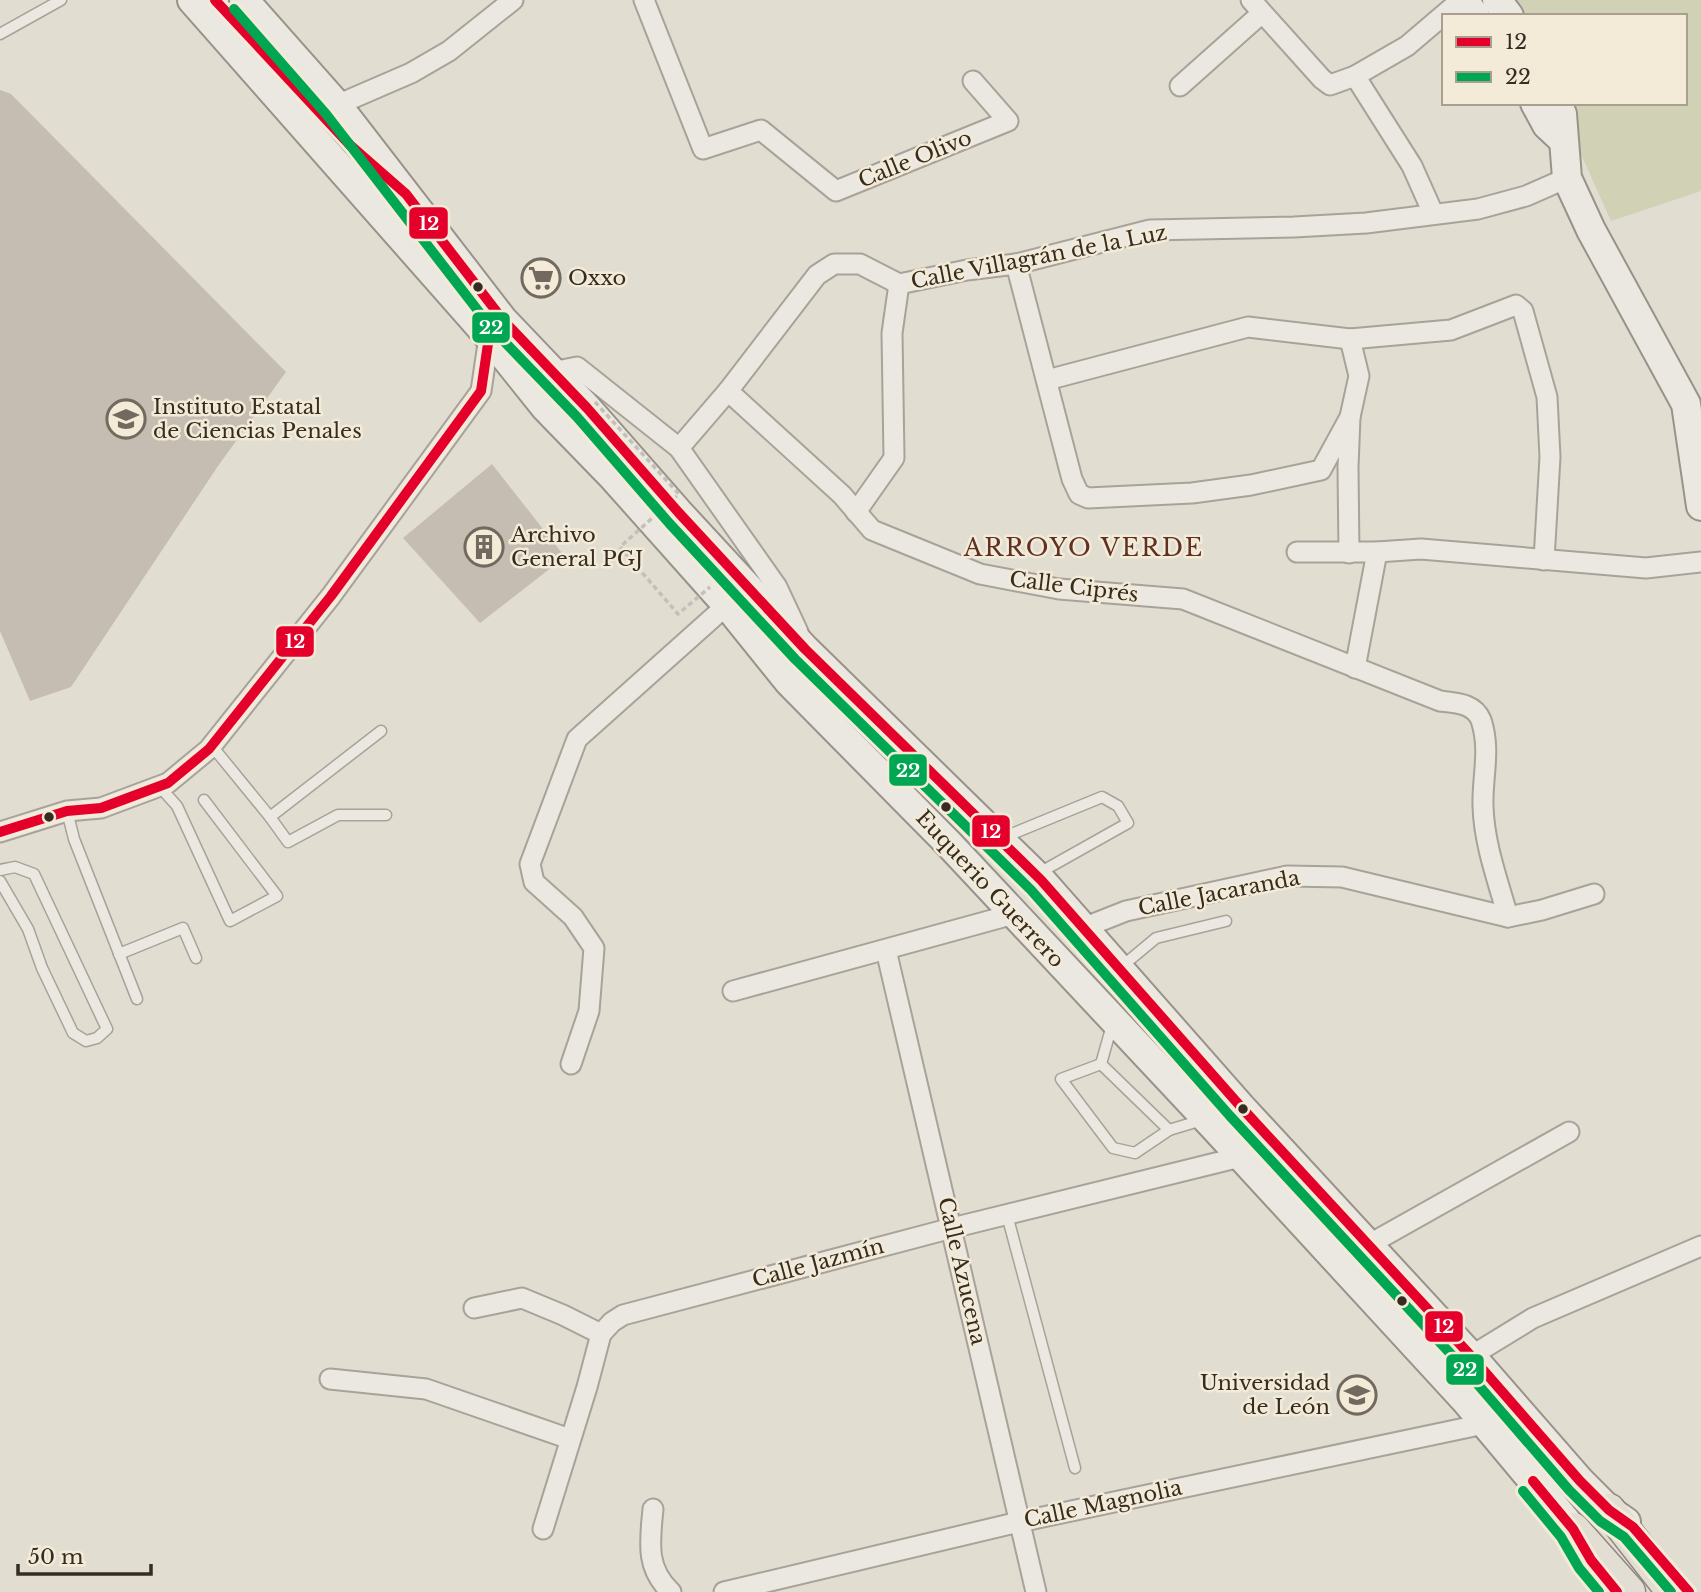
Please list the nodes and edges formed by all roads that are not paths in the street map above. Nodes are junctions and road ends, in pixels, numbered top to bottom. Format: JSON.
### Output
{"nodes":[{"id":1,"x":60,"y":0,"type":"edge"},
{"id":2,"x":192,"y":0,"type":"edge"},
{"id":3,"x":215,"y":0,"type":"edge"},
{"id":4,"x":244,"y":0,"type":"edge"},
{"id":5,"x":513,"y":0,"type":"edge"},
{"id":6,"x":645,"y":0,"type":"edge"},
{"id":7,"x":1462,"y":0,"type":"edge"},
{"id":8,"x":1257,"y":6,"type":"edge"},
{"id":9,"x":1445,"y":14,"type":"edge"},
{"id":10,"x":1473,"y":14,"type":"edge"},
{"id":11,"x":1442,"y":17,"type":"edge"},
{"id":12,"x":0,"y":34,"type":"edge"},
{"id":13,"x":1354,"y":76,"type":"junction"},
{"id":14,"x":973,"y":81,"type":"dead end"},
{"id":15,"x":1180,"y":86,"type":"dead end"},
{"id":16,"x":337,"y":105,"type":"junction"},
{"id":17,"x":1536,"y":105,"type":"edge"},
{"id":18,"x":1558,"y":105,"type":"edge"},
{"id":19,"x":1564,"y":141,"type":"junction"},
{"id":20,"x":1567,"y":178,"type":"junction"},
{"id":21,"x":405,"y":194,"type":"junction"},
{"id":22,"x":1433,"y":213,"type":"junction"},
{"id":23,"x":1016,"y":264,"type":"junction"},
{"id":24,"x":899,"y":285,"type":"junction"},
{"id":25,"x":489,"y":337,"type":"junction"},
{"id":26,"x":1350,"y":339,"type":"junction"},
{"id":27,"x":552,"y":372,"type":"junction"},
{"id":28,"x":1047,"y":380,"type":"junction"},
{"id":29,"x":728,"y":391,"type":"junction"},
{"id":30,"x":1350,"y":418,"type":"junction"},
{"id":31,"x":679,"y":448,"type":"junction"},
{"id":32,"x":1321,"y":470,"type":"junction"},
{"id":33,"x":1700,"y":489,"type":"edge"},
{"id":34,"x":1348,"y":500,"type":"junction"},
{"id":35,"x":856,"y":512,"type":"junction"},
{"id":36,"x":1297,"y":552,"type":"dead end"},
{"id":37,"x":1377,"y":552,"type":"junction"},
{"id":38,"x":1349,"y":553,"type":"junction"},
{"id":39,"x":1544,"y":560,"type":"junction"},
{"id":40,"x":1701,"y":562,"type":"edge"},
{"id":41,"x":719,"y":596,"type":"junction"},
{"id":42,"x":805,"y":649,"type":"junction"},
{"id":43,"x":1355,"y":668,"type":"junction"},
{"id":44,"x":381,"y":731,"type":"dead end"},
{"id":45,"x":212,"y":746,"type":"junction"},
{"id":46,"x":159,"y":786,"type":"junction"},
{"id":47,"x":204,"y":800,"type":"dead end"},
{"id":48,"x":67,"y":811,"type":"junction"},
{"id":49,"x":386,"y":815,"type":"dead end"},
{"id":50,"x":270,"y":817,"type":"junction"},
{"id":51,"x":0,"y":832,"type":"edge"},
{"id":52,"x":1000,"y":840,"type":"junction"},
{"id":53,"x":0,"y":870,"type":"edge"},
{"id":54,"x":1035,"y":875,"type":"junction"},
{"id":55,"x":0,"y":882,"type":"edge"},
{"id":56,"x":1594,"y":894,"type":"dead end"},
{"id":57,"x":1014,"y":914,"type":"junction"},
{"id":58,"x":1508,"y":917,"type":"junction"},
{"id":59,"x":1226,"y":921,"type":"dead end"},
{"id":60,"x":1083,"y":928,"type":"junction"},
{"id":61,"x":886,"y":950,"type":"junction"},
{"id":62,"x":119,"y":954,"type":"junction"},
{"id":63,"x":196,"y":958,"type":"dead end"},
{"id":64,"x":1120,"y":969,"type":"junction"},
{"id":65,"x":733,"y":991,"type":"dead end"},
{"id":66,"x":137,"y":999,"type":"dead end"},
{"id":67,"x":1114,"y":1020,"type":"junction"},
{"id":68,"x":571,"y":1064,"type":"dead end"},
{"id":69,"x":1101,"y":1064,"type":"junction"},
{"id":70,"x":1206,"y":1119,"type":"junction"},
{"id":71,"x":1169,"y":1130,"type":"junction"},
{"id":72,"x":1569,"y":1132,"type":"dead end"},
{"id":73,"x":1240,"y":1157,"type":"junction"},
{"id":74,"x":1007,"y":1215,"type":"junction"},
{"id":75,"x":952,"y":1228,"type":"junction"},
{"id":76,"x":1368,"y":1245,"type":"junction"},
{"id":77,"x":1701,"y":1246,"type":"edge"},
{"id":78,"x":474,"y":1308,"type":"dead end"},
{"id":79,"x":601,"y":1334,"type":"junction"},
{"id":80,"x":1471,"y":1356,"type":"junction"},
{"id":81,"x":330,"y":1379,"type":"dead end"},
{"id":82,"x":1484,"y":1424,"type":"junction"},
{"id":83,"x":570,"y":1439,"type":"junction"},
{"id":84,"x":1075,"y":1468,"type":"dead end"},
{"id":85,"x":653,"y":1509,"type":"dead end"},
{"id":86,"x":1609,"y":1510,"type":"junction"},
{"id":87,"x":1019,"y":1522,"type":"junction"},
{"id":88,"x":543,"y":1528,"type":"dead end"},
{"id":89,"x":1573,"y":1529,"type":"junction"},
{"id":90,"x":671,"y":1592,"type":"edge"},
{"id":91,"x":724,"y":1592,"type":"edge"},
{"id":92,"x":1036,"y":1592,"type":"edge"},
{"id":93,"x":1617,"y":1592,"type":"edge"},
{"id":94,"x":1629,"y":1592,"type":"edge"},
{"id":95,"x":1673,"y":1592,"type":"edge"},
{"id":96,"x":1689,"y":1592,"type":"edge"}],
"edges":[{"from":1,"to":12,"type":"lane"},
{"from":2,"to":25,"type":"main road","name":"Euquerio Guerrero"},
{"from":3,"to":21,"type":"main road"},
{"from":4,"to":16,"type":"main road","name":"Euquerio Guerrero"},
{"from":5,"to":16,"type":"street"},
{"from":6,"to":14,"type":"street","name":"Calle Olivo"},
{"from":7,"to":9,"type":"street"},
{"from":7,"to":10,"type":"main road"},
{"from":8,"to":13,"type":"street"},
{"from":8,"to":15,"type":"street"},
{"from":11,"to":13,"type":"street"},
{"from":13,"to":22,"type":"street"},
{"from":16,"to":21,"type":"main road","name":"Euquerio Guerrero"},
{"from":17,"to":19,"type":"main road"},
{"from":18,"to":19,"type":"main road"},
{"from":19,"to":20,"type":"main road"},
{"from":20,"to":22,"type":"street","name":"Calle Villagrán de la Luz"},
{"from":20,"to":33,"type":"main road"},
{"from":21,"to":27,"type":"main road","name":"Euquerio Guerrero"},
{"from":22,"to":23,"type":"street","name":"Calle Villagrán de la Luz"},
{"from":23,"to":24,"type":"street","name":"Calle Villagrán de la Luz"},
{"from":23,"to":28,"type":"street"},
{"from":24,"to":29,"type":"street","name":"Calle Villagrán de la Luz"},
{"from":24,"to":35,"type":"street"},
{"from":25,"to":41,"type":"main road","name":"Euquerio Guerrero"},
{"from":25,"to":45,"type":"street"},
{"from":26,"to":28,"type":"street"},
{"from":26,"to":30,"type":"street"},
{"from":26,"to":39,"type":"street"},
{"from":27,"to":31,"type":"street"},
{"from":27,"to":42,"type":"main road","name":"Euquerio Guerrero"},
{"from":28,"to":32,"type":"street"},
{"from":29,"to":31,"type":"street","name":"Calle Villagrán de la Luz"},
{"from":29,"to":35,"type":"street","name":"Calle Ciprés"},
{"from":30,"to":32,"type":"street"},
{"from":30,"to":34,"type":"street"},
{"from":31,"to":42,"type":"street"},
{"from":32,"to":34,"type":"street"},
{"from":34,"to":38,"type":"street"},
{"from":35,"to":43,"type":"street","name":"Calle Ciprés"},
{"from":36,"to":38,"type":"street"},
{"from":37,"to":38,"type":"street"},
{"from":37,"to":39,"type":"street"},
{"from":37,"to":43,"type":"street"},
{"from":39,"to":40,"type":"street"},
{"from":41,"to":57,"type":"main road","name":"Euquerio Guerrero"},
{"from":41,"to":68,"type":"street"},
{"from":42,"to":52,"type":"main road","name":"Euquerio Guerrero"},
{"from":43,"to":58,"type":"street","name":"Calle Ciprés"},
{"from":44,"to":50,"type":"lane"},
{"from":45,"to":46,"type":"street"},
{"from":45,"to":50,"type":"lane"},
{"from":46,"to":47,"type":"lane"},
{"from":46,"to":48,"type":"street"},
{"from":48,"to":51,"type":"street"},
{"from":48,"to":62,"type":"lane"},
{"from":49,"to":50,"type":"lane"},
{"from":52,"to":54,"type":"main road","name":"Euquerio Guerrero"},
{"from":52,"to":54,"type":"lane"},
{"from":53,"to":55,"type":"lane"},
{"from":54,"to":60,"type":"main road","name":"Euquerio Guerrero"},
{"from":56,"to":58,"type":"street"},
{"from":57,"to":61,"type":"street"},
{"from":57,"to":67,"type":"main road","name":"Euquerio Guerrero"},
{"from":58,"to":60,"type":"street","name":"Calle Jacaranda"},
{"from":59,"to":64,"type":"lane"},
{"from":60,"to":64,"type":"main road","name":"Euquerio Guerrero"},
{"from":61,"to":65,"type":"street"},
{"from":61,"to":75,"type":"street","name":"Calle Azucena"},
{"from":62,"to":63,"type":"lane"},
{"from":62,"to":66,"type":"lane"},
{"from":64,"to":76,"type":"main road","name":"Euquerio Guerrero"},
{"from":67,"to":69,"type":"lane"},
{"from":67,"to":70,"type":"main road","name":"Euquerio Guerrero"},
{"from":69,"to":71,"type":"lane"},
{"from":69,"to":71,"type":"lane"},
{"from":70,"to":71,"type":"lane"},
{"from":70,"to":73,"type":"main road","name":"Euquerio Guerrero"},
{"from":72,"to":76,"type":"street"},
{"from":73,"to":74,"type":"street","name":"Calle Jazmín"},
{"from":73,"to":82,"type":"main road","name":"Euquerio Guerrero"},
{"from":74,"to":75,"type":"street","name":"Calle Jazmín"},
{"from":74,"to":84,"type":"lane"},
{"from":75,"to":79,"type":"street","name":"Calle Jazmín"},
{"from":75,"to":87,"type":"street","name":"Calle Azucena"},
{"from":76,"to":80,"type":"main road","name":"Euquerio Guerrero"},
{"from":77,"to":80,"type":"street"},
{"from":78,"to":79,"type":"street"},
{"from":79,"to":83,"type":"street"},
{"from":80,"to":86,"type":"main road","name":"Euquerio Guerrero"},
{"from":81,"to":83,"type":"street"},
{"from":82,"to":87,"type":"street","name":"Calle Magnolia"},
{"from":82,"to":89,"type":"main road","name":"Euquerio Guerrero"},
{"from":83,"to":88,"type":"street"},
{"from":85,"to":90,"type":"street"},
{"from":86,"to":95,"type":"main road"},
{"from":86,"to":96,"type":"main road","name":"Euquerio Guerrero"},
{"from":87,"to":91,"type":"street","name":"Calle Magnolia"},
{"from":87,"to":92,"type":"street","name":"Calle Azucena"},
{"from":89,"to":93,"type":"main road","name":"Euquerio Guerrero"},
{"from":89,"to":94,"type":"main road"}]}
